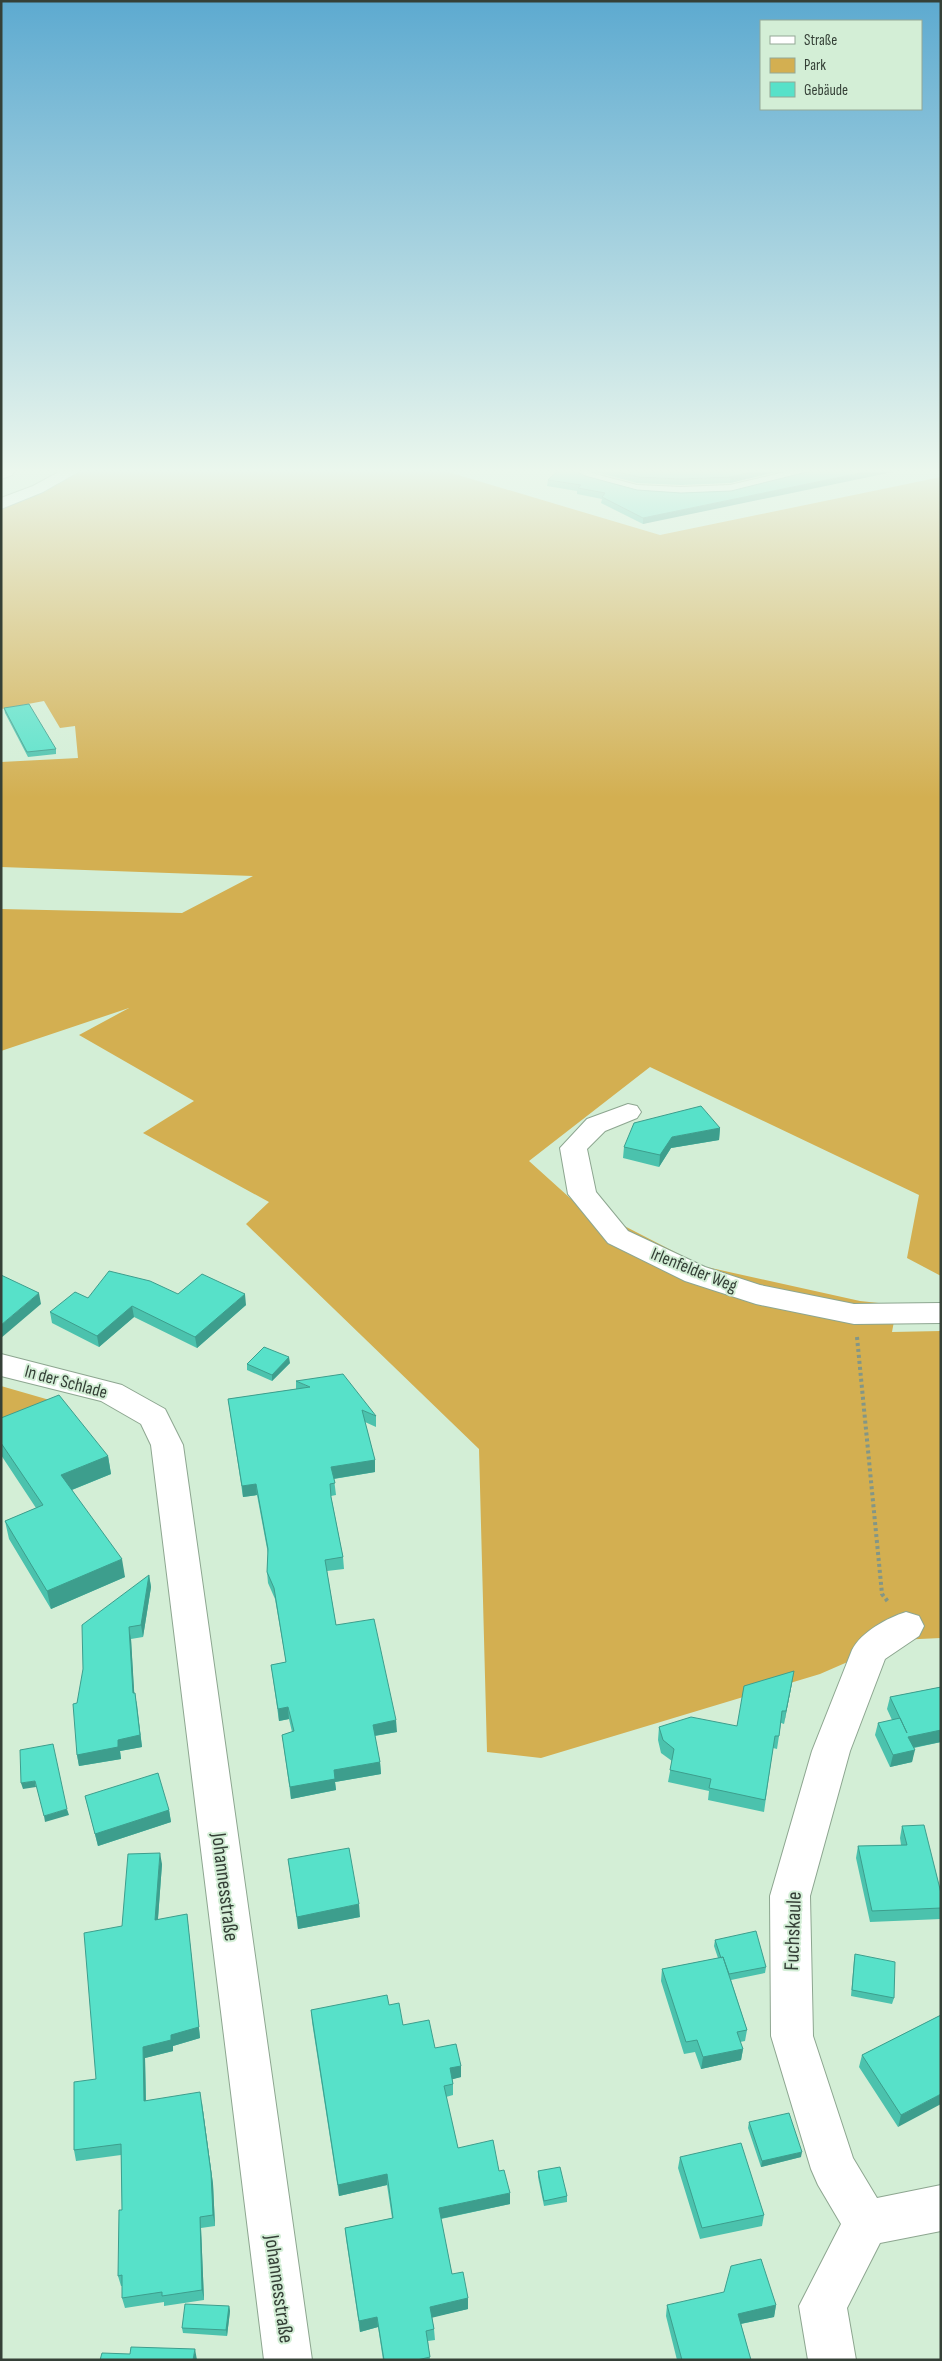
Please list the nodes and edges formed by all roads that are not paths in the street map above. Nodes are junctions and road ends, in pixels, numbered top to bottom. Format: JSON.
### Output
{"nodes":[{"id":1,"x":628,"y":1112,"type":"dead end"},
{"id":2,"x":941,"y":1313,"type":"edge"},
{"id":3,"x":1,"y":1365,"type":"edge"},
{"id":4,"x":154,"y":1417,"type":"joint"},
{"id":5,"x":906,"y":1626,"type":"road end"},
{"id":6,"x":941,"y":2208,"type":"edge"},
{"id":7,"x":866,"y":2223,"type":"junction"},
{"id":8,"x":288,"y":2360,"type":"edge"},
{"id":9,"x":832,"y":2360,"type":"edge"}],
"edges":[{"from":1,"to":2,"type":"street","name":"Irlenfelder Weg"},
{"from":3,"to":4,"type":"street","name":"In der Schlade"},
{"from":4,"to":8,"type":"street","name":"Johannesstraße"},
{"from":5,"to":7,"type":"street","name":"Fuchskaule"},
{"from":6,"to":7,"type":"street"},
{"from":7,"to":9,"type":"street"}]}
